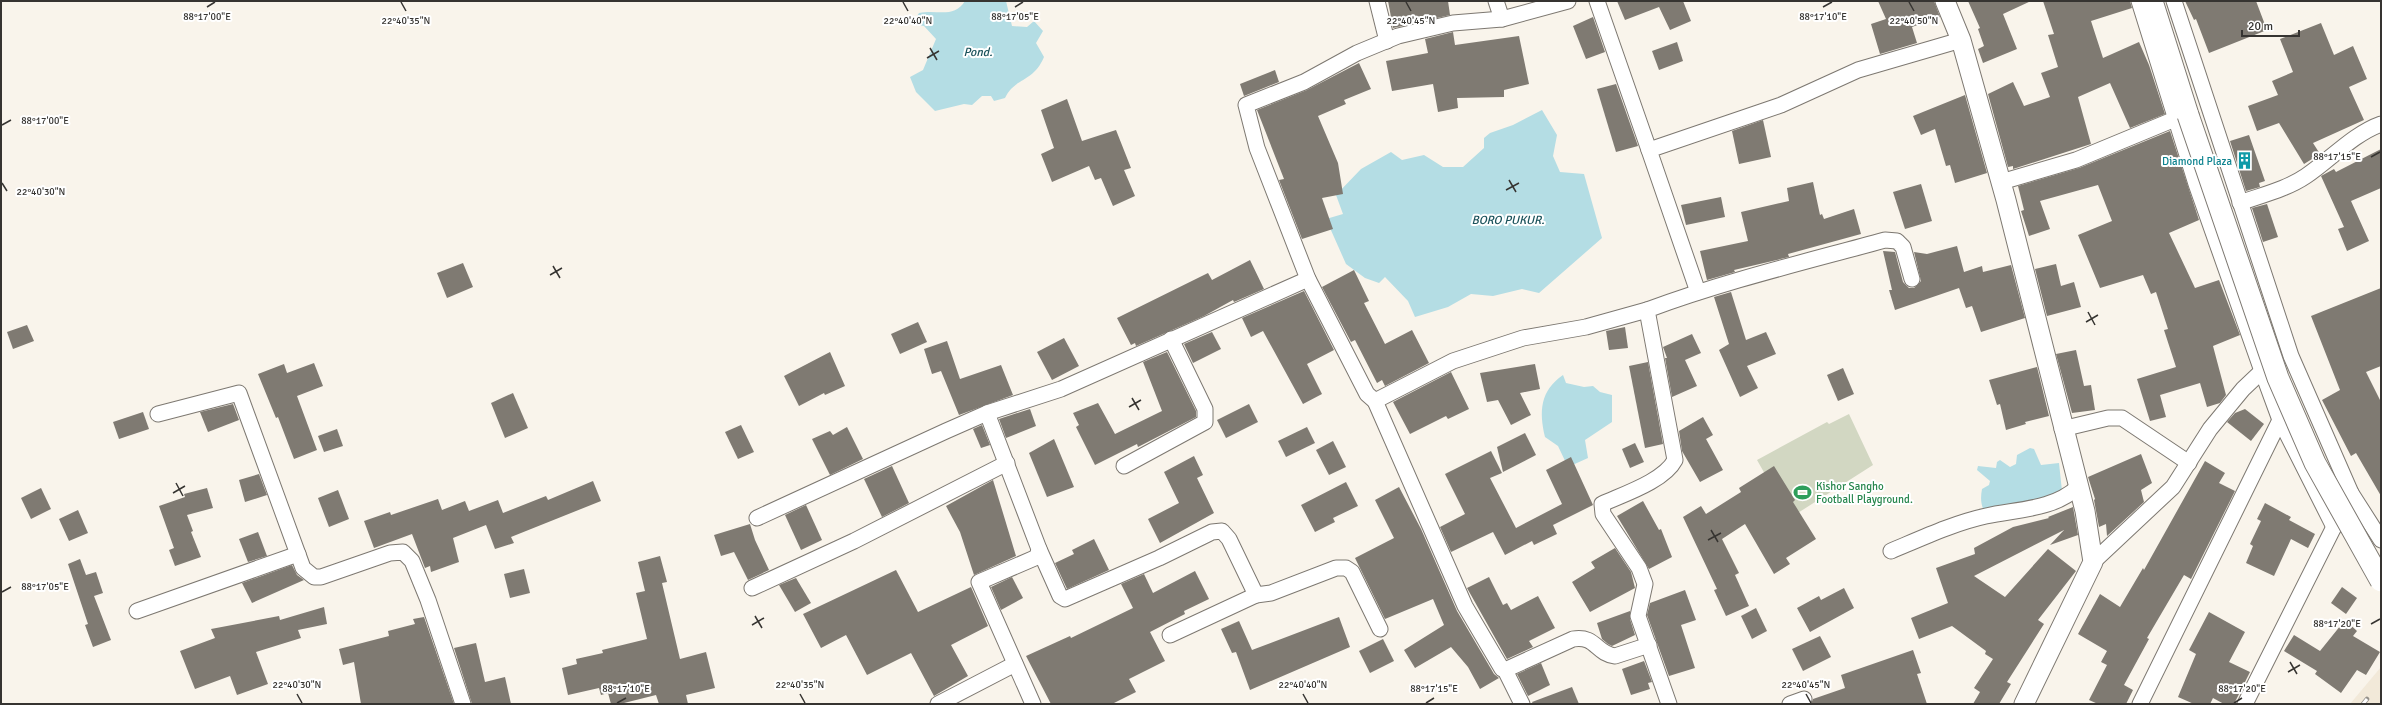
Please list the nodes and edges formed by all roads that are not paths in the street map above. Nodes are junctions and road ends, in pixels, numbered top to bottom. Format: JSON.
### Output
{"nodes":[{"id":1,"x":1378,"y":1,"type":"edge"},
{"id":2,"x":1496,"y":1,"type":"edge"},
{"id":3,"x":1568,"y":1,"type":"edge"},
{"id":4,"x":1597,"y":1,"type":"edge"},
{"id":5,"x":1945,"y":1,"type":"edge"},
{"id":6,"x":2139,"y":1,"type":"edge"},
{"id":7,"x":2152,"y":1,"type":"edge"},
{"id":8,"x":2174,"y":1,"type":"edge"},
{"id":9,"x":1502,"y":19,"type":"junction"},
{"id":10,"x":1961,"y":40,"type":"junction"},
{"id":11,"x":1388,"y":41,"type":"junction"},
{"id":12,"x":2176,"y":119,"type":"junction"},
{"id":13,"x":2381,"y":124,"type":"edge"},
{"id":14,"x":1649,"y":150,"type":"junction"},
{"id":15,"x":2001,"y":182,"type":"junction"},
{"id":16,"x":2240,"y":203,"type":"junction"},
{"id":17,"x":1308,"y":279,"type":"junction"},
{"id":18,"x":1912,"y":279,"type":"dead end"},
{"id":19,"x":1698,"y":292,"type":"junction"},
{"id":20,"x":1647,"y":310,"type":"junction"},
{"id":21,"x":1171,"y":339,"type":"junction"},
{"id":22,"x":2262,"y":371,"type":"junction"},
{"id":23,"x":1375,"y":401,"type":"junction"},
{"id":24,"x":987,"y":413,"type":"junction"},
{"id":25,"x":158,"y":414,"type":"dead end"},
{"id":26,"x":2280,"y":420,"type":"junction"},
{"id":27,"x":2062,"y":429,"type":"junction"},
{"id":28,"x":1007,"y":463,"type":"junction"},
{"id":29,"x":2189,"y":463,"type":"junction"},
{"id":30,"x":1124,"y":466,"type":"dead end"},
{"id":31,"x":2078,"y":487,"type":"junction"},
{"id":32,"x":2351,"y":493,"type":"junction"},
{"id":33,"x":757,"y":518,"type":"dead end"},
{"id":34,"x":2334,"y":527,"type":"junction"},
{"id":35,"x":2381,"y":540,"type":"edge"},
{"id":36,"x":1039,"y":549,"type":"junction"},
{"id":37,"x":1891,"y":551,"type":"dead end"},
{"id":38,"x":298,"y":554,"type":"junction"},
{"id":39,"x":2093,"y":562,"type":"junction"},
{"id":40,"x":2381,"y":581,"type":"edge"},
{"id":41,"x":752,"y":588,"type":"dead end"},
{"id":42,"x":1256,"y":595,"type":"junction"},
{"id":43,"x":137,"y":611,"type":"dead end"},
{"id":44,"x":1380,"y":629,"type":"dead end"},
{"id":45,"x":1170,"y":635,"type":"dead end"},
{"id":46,"x":1649,"y":645,"type":"junction"},
{"id":47,"x":1015,"y":664,"type":"junction"},
{"id":48,"x":1505,"y":670,"type":"junction"},
{"id":49,"x":2146,"y":702,"type":"edge"},
{"id":50,"x":463,"y":704,"type":"edge"},
{"id":51,"x":938,"y":704,"type":"edge"},
{"id":52,"x":1034,"y":704,"type":"edge"},
{"id":53,"x":1522,"y":704,"type":"edge"},
{"id":54,"x":1669,"y":704,"type":"edge"},
{"id":55,"x":2024,"y":704,"type":"edge"},
{"id":56,"x":2245,"y":704,"type":"edge"}],
"edges":[{"from":1,"to":11,"type":"street"},
{"from":2,"to":9,"type":"street"},
{"from":3,"to":9,"type":"street"},
{"from":4,"to":14,"type":"street"},
{"from":5,"to":10,"type":"street"},
{"from":6,"to":12,"type":"street"},
{"from":7,"to":40,"type":"main road","bridge":true},
{"from":8,"to":16,"type":"street"},
{"from":9,"to":11,"type":"street"},
{"from":10,"to":14,"type":"street"},
{"from":10,"to":15,"type":"street"},
{"from":11,"to":17,"type":"street"},
{"from":12,"to":15,"type":"street"},
{"from":12,"to":22,"type":"street"},
{"from":13,"to":16,"type":"street"},
{"from":14,"to":19,"type":"street"},
{"from":15,"to":27,"type":"street"},
{"from":16,"to":32,"type":"street"},
{"from":17,"to":21,"type":"street"},
{"from":17,"to":23,"type":"street"},
{"from":18,"to":19,"type":"street"},
{"from":19,"to":20,"type":"street"},
{"from":20,"to":23,"type":"street"},
{"from":20,"to":46,"type":"street"},
{"from":21,"to":24,"type":"street"},
{"from":21,"to":30,"type":"street"},
{"from":22,"to":26,"type":"street"},
{"from":22,"to":29,"type":"street"},
{"from":23,"to":48,"type":"street"},
{"from":24,"to":28,"type":"street"},
{"from":24,"to":33,"type":"street"},
{"from":25,"to":38,"type":"street"},
{"from":26,"to":34,"type":"street"},
{"from":26,"to":49,"type":"street"},
{"from":27,"to":29,"type":"street"},
{"from":27,"to":31,"type":"street"},
{"from":28,"to":36,"type":"street"},
{"from":28,"to":41,"type":"street"},
{"from":29,"to":39,"type":"street"},
{"from":31,"to":37,"type":"street"},
{"from":31,"to":39,"type":"street"},
{"from":32,"to":34,"type":"street"},
{"from":32,"to":35,"type":"street"},
{"from":34,"to":56,"type":"street"},
{"from":36,"to":42,"type":"street"},
{"from":36,"to":47,"type":"street"},
{"from":38,"to":43,"type":"street"},
{"from":38,"to":50,"type":"street"},
{"from":39,"to":55,"type":"street"},
{"from":42,"to":44,"type":"street"},
{"from":42,"to":45,"type":"street"},
{"from":46,"to":48,"type":"street"},
{"from":46,"to":54,"type":"street"},
{"from":47,"to":51,"type":"street"},
{"from":47,"to":52,"type":"street"},
{"from":48,"to":53,"type":"street"}]}
